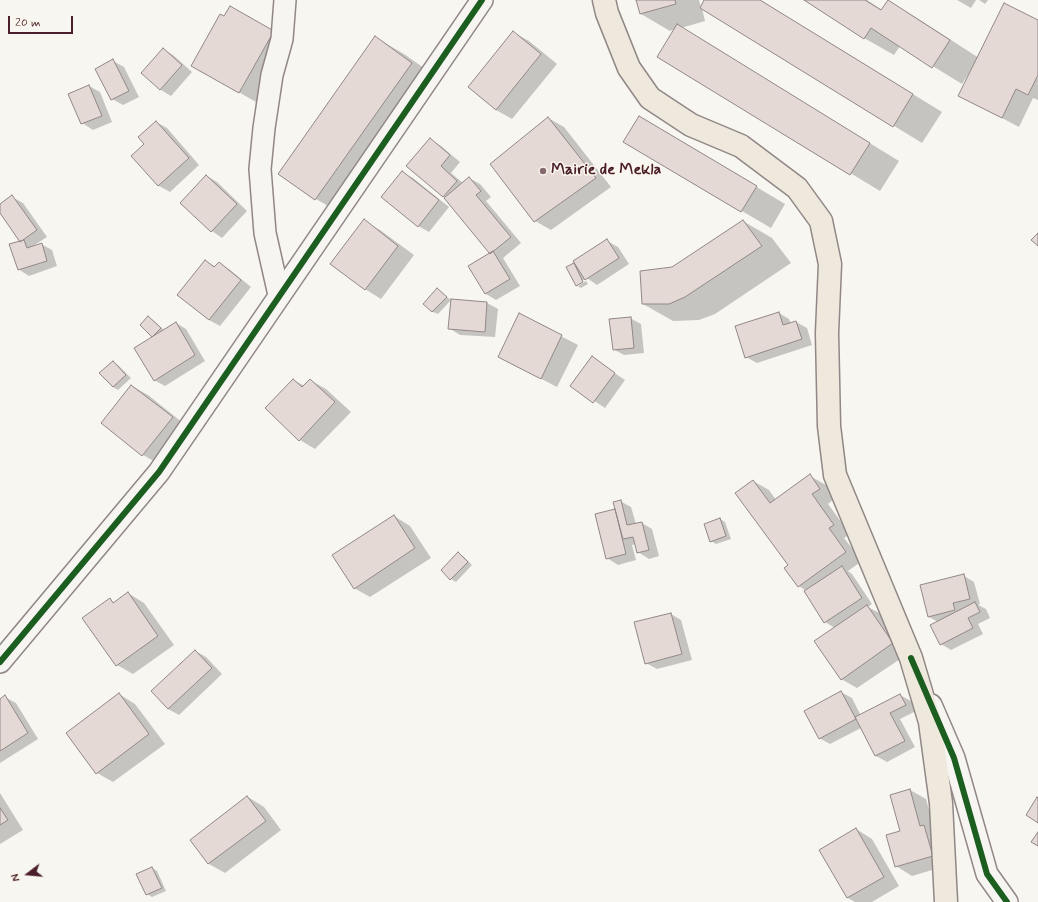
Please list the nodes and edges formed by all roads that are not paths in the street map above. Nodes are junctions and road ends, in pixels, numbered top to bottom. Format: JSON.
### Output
{"nodes":[{"id":1,"x":285,"y":0,"type":"edge"},
{"id":2,"x":482,"y":0,"type":"edge"},
{"id":3,"x":604,"y":0,"type":"edge"},
{"id":4,"x":278,"y":296,"type":"junction"},
{"id":5,"x":911,"y":658,"type":"junction"},
{"id":6,"x":0,"y":662,"type":"edge"},
{"id":7,"x":946,"y":902,"type":"edge"},
{"id":8,"x":1007,"y":902,"type":"edge"}],
"edges":[{"from":1,"to":4,"type":"street"},
{"from":2,"to":4,"type":"street"},
{"from":3,"to":5,"type":"main road"},
{"from":4,"to":6,"type":"street"},
{"from":5,"to":7,"type":"main road"},
{"from":5,"to":8,"type":"street"}]}
